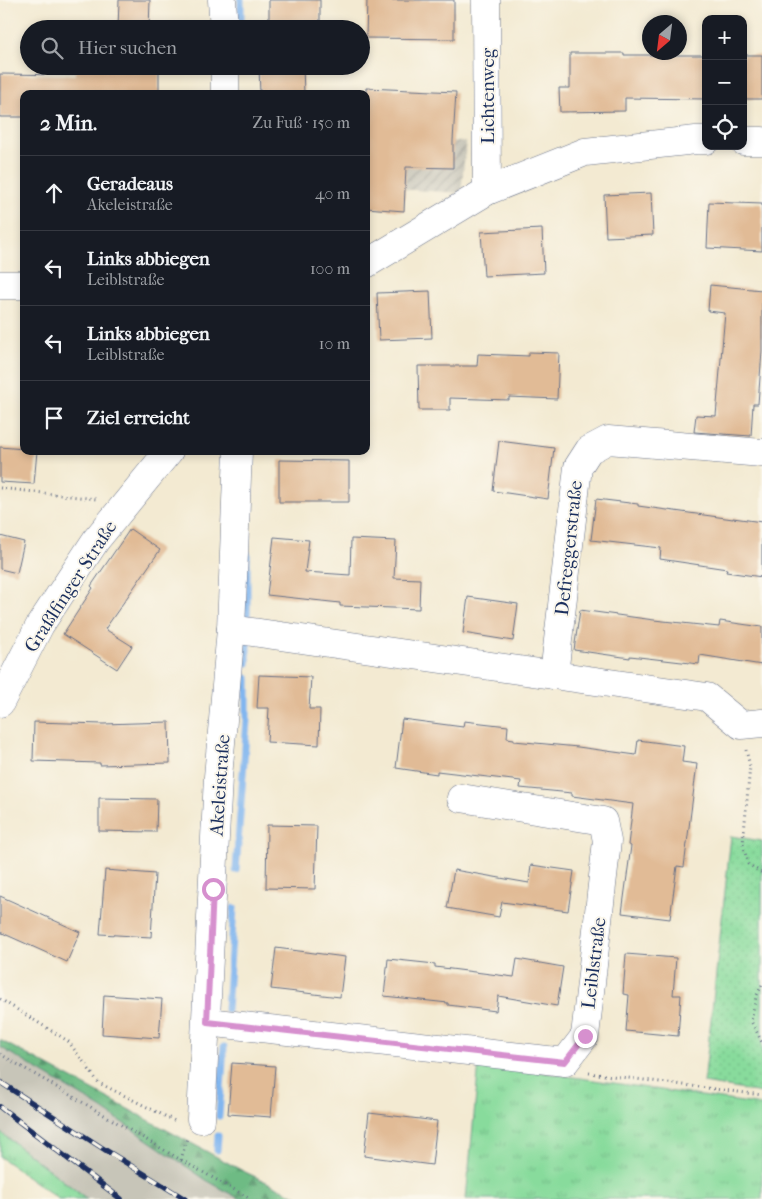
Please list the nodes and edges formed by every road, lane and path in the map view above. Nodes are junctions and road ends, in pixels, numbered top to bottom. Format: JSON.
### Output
{"nodes":[{"id":1,"x":222,"y":0,"type":"edge"},
{"id":2,"x":486,"y":0,"type":"edge"},
{"id":3,"x":223,"y":20,"type":"edge"},
{"id":4,"x":225,"y":75,"type":"edge"},
{"id":5,"x":225,"y":90,"type":"edge"},
{"id":6,"x":702,"y":140,"type":"edge"},
{"id":7,"x":747,"y":141,"type":"edge"},
{"id":8,"x":762,"y":141,"type":"edge"},
{"id":9,"x":487,"y":191,"type":"junction"},
{"id":10,"x":370,"y":261,"type":"edge"},
{"id":11,"x":0,"y":285,"type":"edge"},
{"id":12,"x":20,"y":285,"type":"edge"},
{"id":13,"x":762,"y":453,"type":"edge"},
{"id":14,"x":166,"y":455,"type":"edge"},
{"id":15,"x":238,"y":455,"type":"edge"},
{"id":16,"x":0,"y":488,"type":"edge"},
{"id":17,"x":126,"y":502,"type":"junction"},
{"id":18,"x":232,"y":629,"type":"junction"},
{"id":19,"x":554,"y":674,"type":"junction"},
{"id":20,"x":0,"y":703,"type":"edge"},
{"id":21,"x":752,"y":724,"type":"edge"},
{"id":22,"x":461,"y":798,"type":"dead end"},
{"id":23,"x":762,"y":873,"type":"edge"},
{"id":24,"x":762,"y":985,"type":"edge"},
{"id":25,"x":0,"y":999,"type":"edge"},
{"id":26,"x":207,"y":1022,"type":"junction"},
{"id":27,"x":762,"y":1042,"type":"edge"},
{"id":28,"x":0,"y":1054,"type":"edge"},
{"id":29,"x":565,"y":1062,"type":"junction"},
{"id":30,"x":762,"y":1095,"type":"edge"},
{"id":31,"x":195,"y":1124,"type":"junction"},
{"id":32,"x":181,"y":1160,"type":"junction"},
{"id":33,"x":252,"y":1199,"type":"edge"}],
"edges":[{"from":1,"to":3,"type":"street"},
{"from":2,"to":9,"type":"street","name":"Lichtenweg"},
{"from":4,"to":5,"type":"street"},
{"from":6,"to":9,"type":"street"},
{"from":7,"to":8,"type":"street"},
{"from":9,"to":10,"type":"street"},
{"from":11,"to":12,"type":"street"},
{"from":13,"to":19,"type":"street","name":"Defreggerstraße"},
{"from":14,"to":17,"type":"street","name":"Graßlfinger Straße"},
{"from":15,"to":18,"type":"street","name":"Akeleistraße"},
{"from":16,"to":17,"type":"path"},
{"from":17,"to":20,"type":"street","name":"Graßlfinger Straße"},
{"from":18,"to":19,"type":"street"},
{"from":18,"to":26,"type":"street","name":"Akeleistraße"},
{"from":19,"to":21,"type":"street"},
{"from":21,"to":23,"type":"path"},
{"from":22,"to":29,"type":"street","name":"Leiblstraße"},
{"from":24,"to":27,"type":"path"},
{"from":25,"to":31,"type":"path"},
{"from":26,"to":29,"type":"street"},
{"from":26,"to":31,"type":"street","name":"Akeleistraße"},
{"from":28,"to":32,"type":"path"},
{"from":29,"to":30,"type":"path"},
{"from":31,"to":32,"type":"path"},
{"from":32,"to":33,"type":"path"}]}
